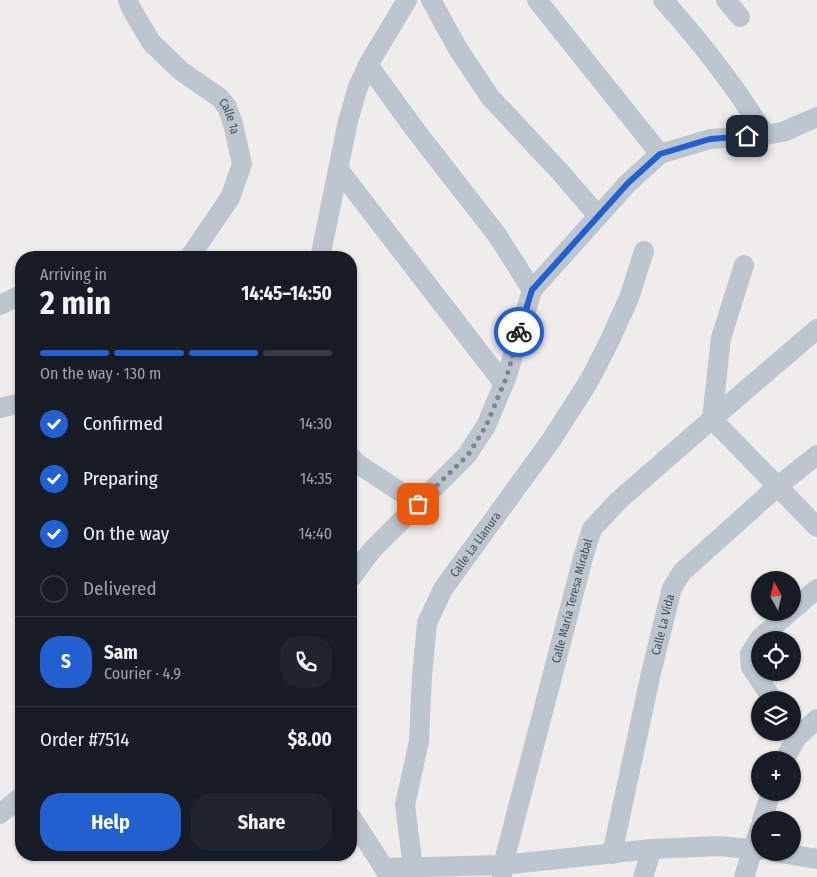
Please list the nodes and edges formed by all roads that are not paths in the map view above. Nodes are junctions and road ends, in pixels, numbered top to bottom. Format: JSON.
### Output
{"nodes":[{"id":1,"x":128,"y":0,"type":"edge"},
{"id":2,"x":407,"y":0,"type":"edge"},
{"id":3,"x":431,"y":0,"type":"edge"},
{"id":4,"x":537,"y":0,"type":"edge"},
{"id":5,"x":662,"y":0,"type":"edge"},
{"id":6,"x":726,"y":0,"type":"edge"},
{"id":7,"x":740,"y":17,"type":"dead end"},
{"id":8,"x":368,"y":65,"type":"junction"},
{"id":9,"x":817,"y":117,"type":"edge"},
{"id":10,"x":765,"y":135,"type":"junction"},
{"id":11,"x":660,"y":154,"type":"junction"},
{"id":12,"x":339,"y":170,"type":"junction"},
{"id":13,"x":598,"y":216,"type":"junction"},
{"id":14,"x":194,"y":251,"type":"edge"},
{"id":15,"x":322,"y":251,"type":"edge"},
{"id":16,"x":644,"y":251,"type":"dead end"},
{"id":17,"x":744,"y":265,"type":"dead end"},
{"id":18,"x":532,"y":290,"type":"junction"},
{"id":19,"x":15,"y":298,"type":"edge"},
{"id":20,"x":0,"y":305,"type":"edge"},
{"id":21,"x":817,"y":330,"type":"edge"},
{"id":22,"x":504,"y":384,"type":"junction"},
{"id":23,"x":15,"y":404,"type":"edge"},
{"id":24,"x":0,"y":408,"type":"edge"},
{"id":25,"x":712,"y":419,"type":"junction"},
{"id":26,"x":817,"y":455,"type":"edge"},
{"id":27,"x":357,"y":463,"type":"edge"},
{"id":28,"x":778,"y":486,"type":"junction"},
{"id":29,"x":418,"y":504,"type":"junction"},
{"id":30,"x":817,"y":527,"type":"edge"},
{"id":31,"x":357,"y":570,"type":"edge"},
{"id":32,"x":817,"y":589,"type":"edge"},
{"id":33,"x":801,"y":603,"type":"edge"},
{"id":34,"x":780,"y":621,"type":"edge"},
{"id":35,"x":768,"y":691,"type":"edge"},
{"id":36,"x":817,"y":719,"type":"edge"},
{"id":37,"x":801,"y":729,"type":"edge"},
{"id":38,"x":15,"y":802,"type":"edge"},
{"id":39,"x":0,"y":814,"type":"edge"},
{"id":40,"x":357,"y":835,"type":"edge"},
{"id":41,"x":652,"y":849,"type":"junction"},
{"id":42,"x":751,"y":849,"type":"edge"},
{"id":43,"x":612,"y":854,"type":"junction"},
{"id":44,"x":801,"y":856,"type":"edge"},
{"id":45,"x":817,"y":859,"type":"edge"},
{"id":46,"x":751,"y":861,"type":"edge"},
{"id":47,"x":413,"y":867,"type":"junction"},
{"id":48,"x":502,"y":871,"type":"edge"},
{"id":49,"x":387,"y":872,"type":"edge"},
{"id":50,"x":643,"y":877,"type":"edge"},
{"id":51,"x":744,"y":877,"type":"edge"}],
"edges":[{"from":1,"to":14,"type":"street","name":"Calle 1a"},
{"from":2,"to":8,"type":"street"},
{"from":3,"to":13,"type":"street"},
{"from":4,"to":11,"type":"street"},
{"from":5,"to":10,"type":"street"},
{"from":6,"to":7,"type":"street"},
{"from":8,"to":12,"type":"street"},
{"from":8,"to":18,"type":"street"},
{"from":9,"to":10,"type":"street"},
{"from":10,"to":11,"type":"street"},
{"from":11,"to":13,"type":"street"},
{"from":12,"to":15,"type":"street"},
{"from":12,"to":22,"type":"street"},
{"from":13,"to":18,"type":"street"},
{"from":16,"to":47,"type":"street","name":"Calle La Llanura"},
{"from":17,"to":25,"type":"street"},
{"from":18,"to":22,"type":"street"},
{"from":19,"to":20,"type":"street"},
{"from":21,"to":25,"type":"street","name":"Calle María Teresa Mirabal"},
{"from":22,"to":29,"type":"street"},
{"from":23,"to":24,"type":"street"},
{"from":25,"to":28,"type":"street"},
{"from":25,"to":48,"type":"street","name":"Calle María Teresa Mirabal"},
{"from":26,"to":28,"type":"street","name":"Calle La Vida"},
{"from":27,"to":29,"type":"street"},
{"from":28,"to":30,"type":"street"},
{"from":28,"to":43,"type":"street","name":"Calle La Vida"},
{"from":29,"to":31,"type":"street"},
{"from":32,"to":33,"type":"street"},
{"from":34,"to":35,"type":"street"},
{"from":36,"to":37,"type":"street"},
{"from":38,"to":39,"type":"street"},
{"from":40,"to":49,"type":"street"},
{"from":41,"to":42,"type":"street"},
{"from":41,"to":43,"type":"street"},
{"from":41,"to":50,"type":"street"},
{"from":43,"to":48,"type":"street"},
{"from":44,"to":45,"type":"street"},
{"from":46,"to":51,"type":"street"},
{"from":47,"to":48,"type":"street"},
{"from":47,"to":49,"type":"street"}]}
